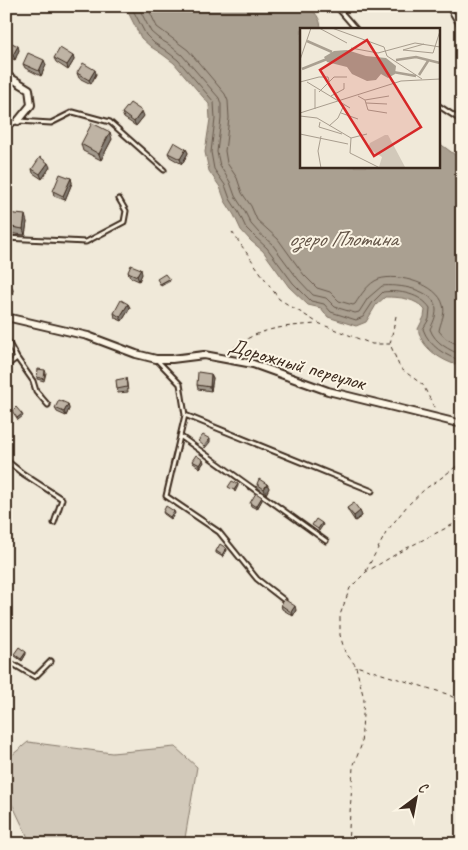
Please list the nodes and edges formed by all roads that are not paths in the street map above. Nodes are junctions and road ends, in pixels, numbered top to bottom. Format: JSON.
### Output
{"nodes":[{"id":1,"x":336,"y":6,"type":"edge"},
{"id":2,"x":448,"y":6,"type":"edge"},
{"id":3,"x":355,"y":28,"type":"edge"},
{"id":4,"x":462,"y":28,"type":"edge"},
{"id":5,"x":6,"y":75,"type":"edge"},
{"id":6,"x":440,"y":107,"type":"edge"},
{"id":7,"x":18,"y":121,"type":"junction"},
{"id":8,"x":462,"y":121,"type":"edge"},
{"id":9,"x":6,"y":126,"type":"edge"},
{"id":10,"x":164,"y":170,"type":"dead end"},
{"id":11,"x":119,"y":199,"type":"dead end"},
{"id":12,"x":6,"y":238,"type":"edge"},
{"id":13,"x":6,"y":317,"type":"edge"},
{"id":14,"x":6,"y":338,"type":"edge"},
{"id":15,"x":17,"y":358,"type":"junction"},
{"id":16,"x":156,"y":359,"type":"junction"},
{"id":17,"x":6,"y":366,"type":"edge"},
{"id":18,"x":48,"y":404,"type":"dead end"},
{"id":19,"x":185,"y":415,"type":"junction"},
{"id":20,"x":462,"y":424,"type":"edge"},
{"id":21,"x":180,"y":436,"type":"junction"},
{"id":22,"x":6,"y":460,"type":"edge"},
{"id":23,"x":372,"y":491,"type":"dead end"},
{"id":24,"x":54,"y":523,"type":"dead end"},
{"id":25,"x":326,"y":541,"type":"dead end"},
{"id":26,"x":284,"y":600,"type":"edge"},
{"id":27,"x":6,"y":660,"type":"edge"},
{"id":28,"x":51,"y":661,"type":"dead end"}],
"edges":[{"from":1,"to":3,"type":"lane"},
{"from":2,"to":4,"type":"lane"},
{"from":5,"to":7,"type":"street"},
{"from":6,"to":8,"type":"lane"},
{"from":7,"to":9,"type":"lane"},
{"from":7,"to":10,"type":"lane"},
{"from":11,"to":12,"type":"lane"},
{"from":13,"to":16,"type":"street","name":"Дорожный переулок"},
{"from":14,"to":15,"type":"lane"},
{"from":15,"to":17,"type":"lane"},
{"from":15,"to":18,"type":"lane"},
{"from":16,"to":19,"type":"lane"},
{"from":16,"to":20,"type":"street","name":"Дорожный переулок"},
{"from":19,"to":21,"type":"lane"},
{"from":19,"to":23,"type":"lane"},
{"from":21,"to":25,"type":"lane"},
{"from":21,"to":26,"type":"lane"},
{"from":22,"to":24,"type":"lane"},
{"from":27,"to":28,"type":"lane"}]}
